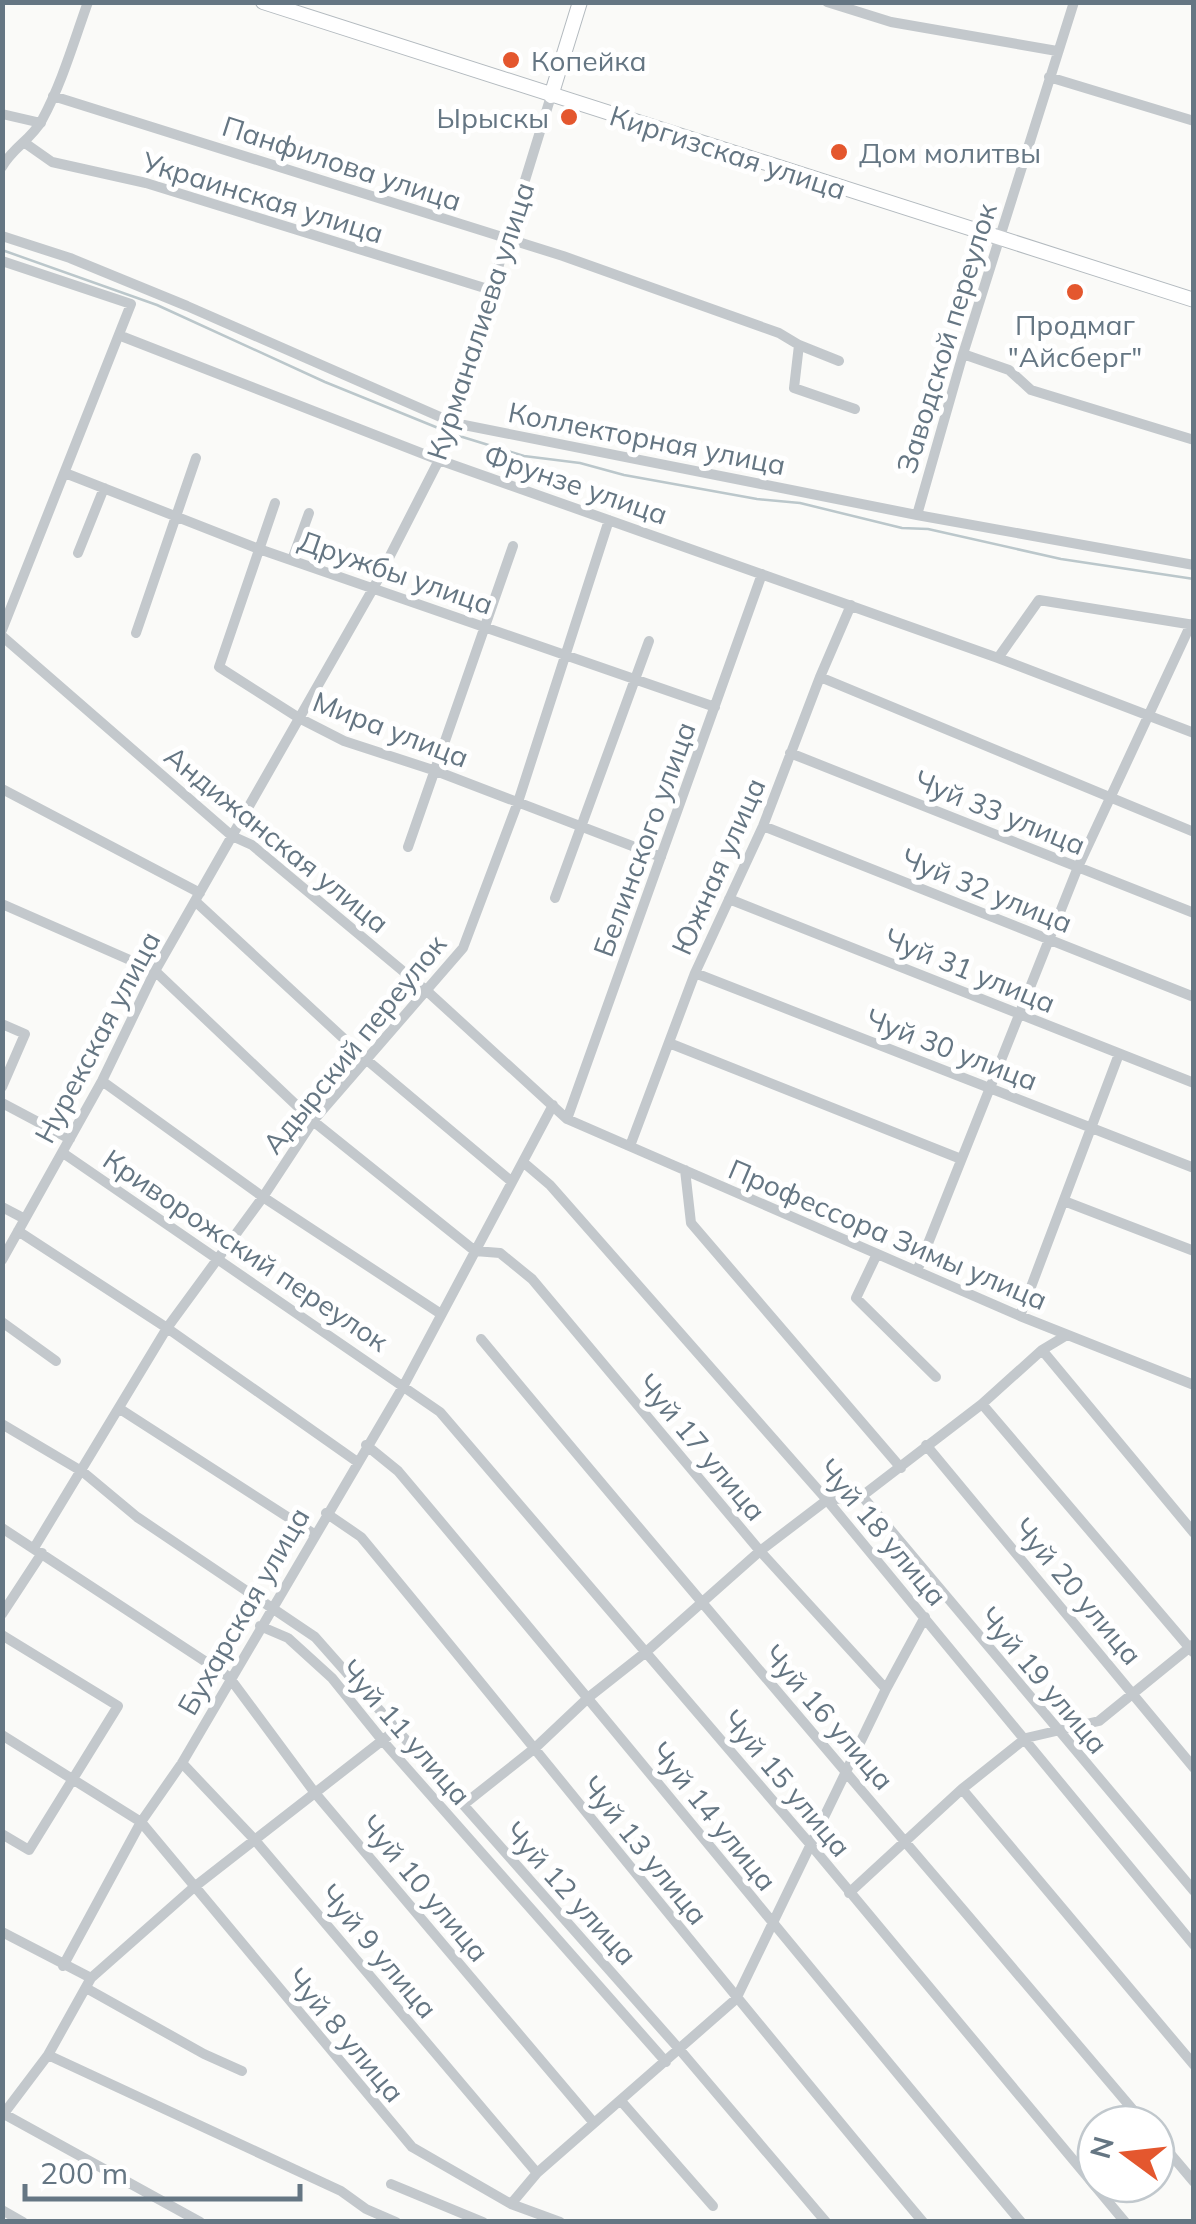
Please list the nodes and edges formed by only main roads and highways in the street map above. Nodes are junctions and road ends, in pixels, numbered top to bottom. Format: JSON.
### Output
{"nodes":[{"id":1,"x":263,"y":2,"type":"edge"},
{"id":2,"x":580,"y":2,"type":"edge"},
{"id":3,"x":552,"y":96,"type":"junction"},
{"id":4,"x":1194,"y":300,"type":"edge"}],
"edges":[{"from":1,"to":3,"type":"main road","name":"Киргизская улица"},
{"from":2,"to":3,"type":"main road","name":"Курманалиева улица"},
{"from":3,"to":4,"type":"main road","name":"Киргизская улица"}]}
